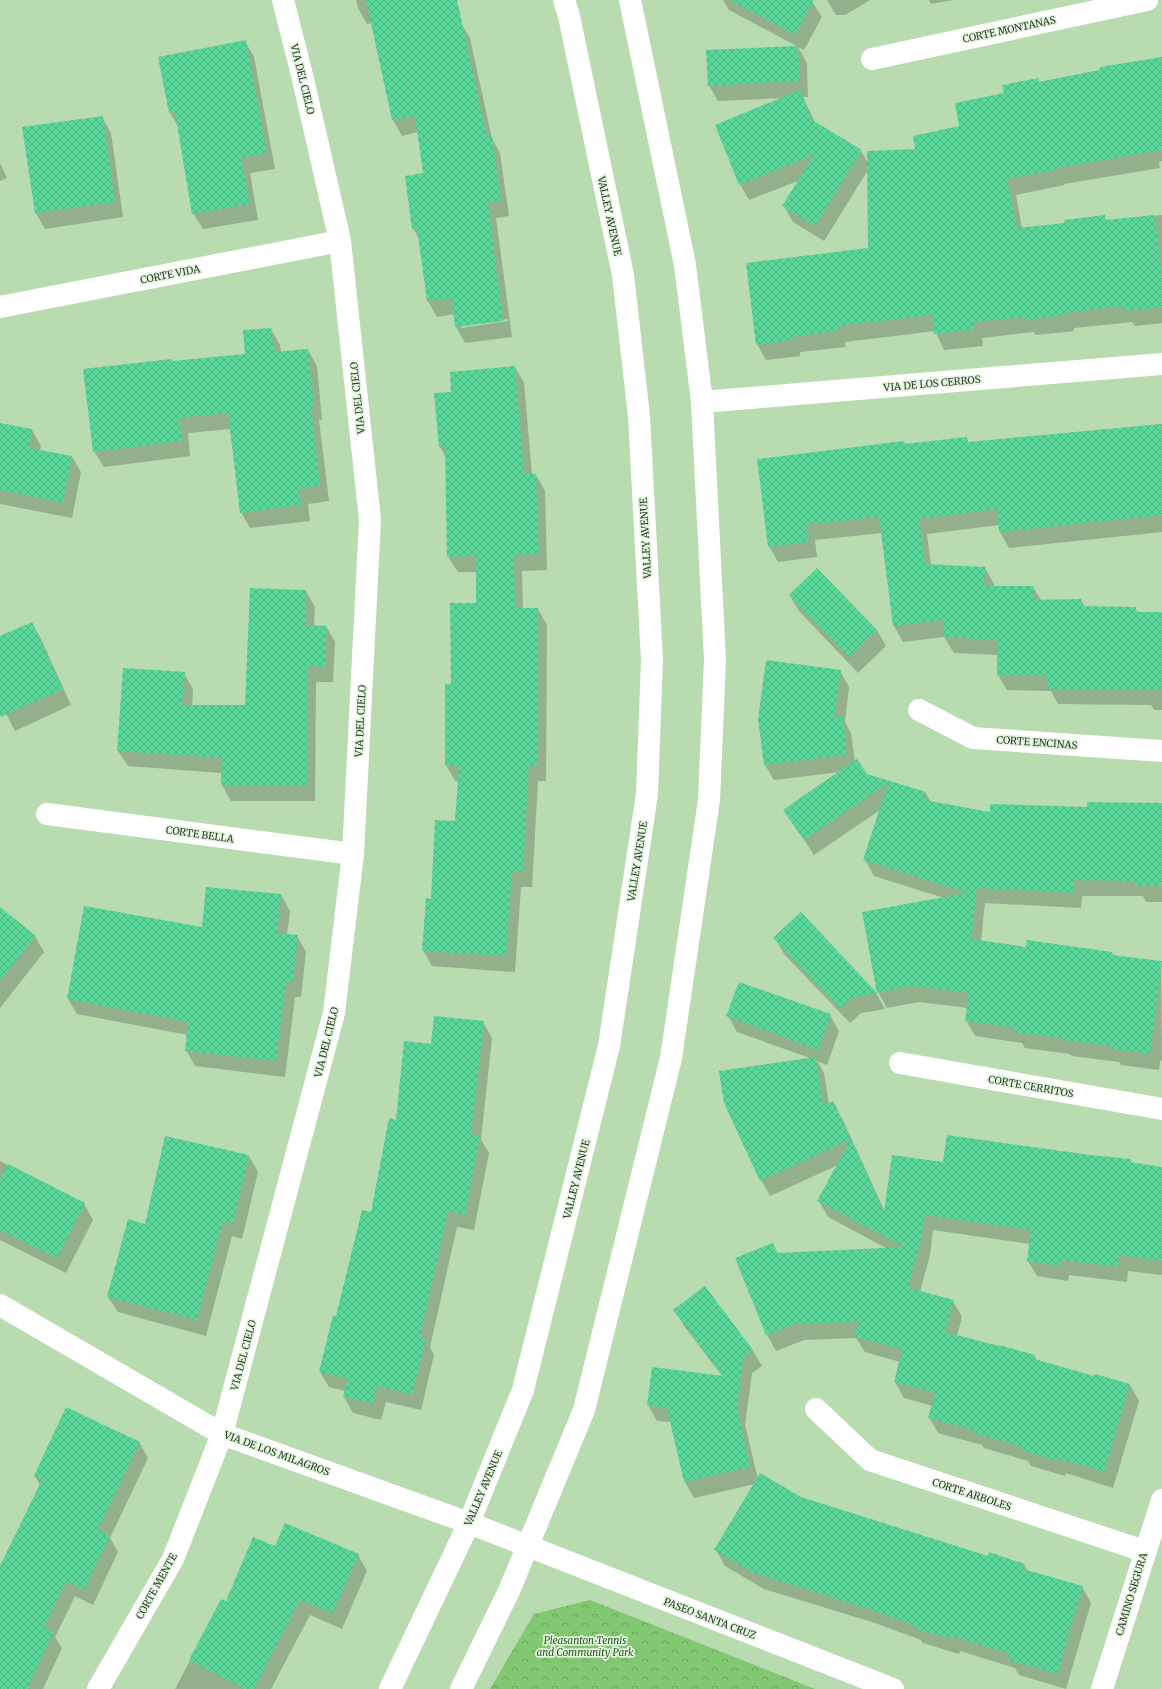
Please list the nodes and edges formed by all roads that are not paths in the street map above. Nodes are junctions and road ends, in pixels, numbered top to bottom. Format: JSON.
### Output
{"nodes":[{"id":1,"x":283,"y":0,"type":"edge"},
{"id":2,"x":564,"y":0,"type":"edge"},
{"id":3,"x":630,"y":0,"type":"edge"},
{"id":4,"x":1147,"y":0,"type":"edge"},
{"id":5,"x":872,"y":59,"type":"dead end"},
{"id":6,"x":340,"y":241,"type":"junction"},
{"id":7,"x":0,"y":307,"type":"edge"},
{"id":8,"x":1162,"y":364,"type":"edge"},
{"id":9,"x":702,"y":402,"type":"junction"},
{"id":10,"x":918,"y":710,"type":"dead end"},
{"id":11,"x":1162,"y":751,"type":"edge"},
{"id":12,"x":47,"y":814,"type":"dead end"},
{"id":13,"x":353,"y":854,"type":"junction"},
{"id":14,"x":900,"y":1063,"type":"dead end"},
{"id":15,"x":1162,"y":1109,"type":"edge"},
{"id":16,"x":0,"y":1304,"type":"edge"},
{"id":17,"x":816,"y":1409,"type":"dead end"},
{"id":18,"x":222,"y":1434,"type":"junction"},
{"id":19,"x":1162,"y":1500,"type":"edge"},
{"id":20,"x":469,"y":1523,"type":"junction"},
{"id":21,"x":528,"y":1546,"type":"junction"},
{"id":22,"x":1144,"y":1551,"type":"junction"},
{"id":23,"x":98,"y":1689,"type":"edge"},
{"id":24,"x":390,"y":1689,"type":"edge"},
{"id":25,"x":461,"y":1689,"type":"edge"},
{"id":26,"x":893,"y":1689,"type":"edge"},
{"id":27,"x":1102,"y":1689,"type":"edge"}],
"edges":[{"from":1,"to":6,"type":"street","name":"VIA DEL CIELO"},
{"from":2,"to":20,"type":"street","name":"VALLEY AVENUE"},
{"from":3,"to":9,"type":"street"},
{"from":4,"to":5,"type":"street","name":"CORTE MONTANAS"},
{"from":6,"to":7,"type":"street","name":"CORTE VIDA"},
{"from":6,"to":13,"type":"street","name":"VIA DEL CIELO"},
{"from":8,"to":9,"type":"street","name":"VIA DE LOS CERROS"},
{"from":9,"to":21,"type":"street"},
{"from":10,"to":11,"type":"street","name":"CORTE ENCINAS"},
{"from":12,"to":13,"type":"street","name":"CORTE BELLA"},
{"from":13,"to":18,"type":"street","name":"VIA DEL CIELO"},
{"from":14,"to":15,"type":"street","name":"CORTE CERRITOS"},
{"from":16,"to":18,"type":"street","name":"VIA DE LOS MILAGROS"},
{"from":17,"to":22,"type":"street","name":"CORTE ARBOLES"},
{"from":18,"to":20,"type":"street","name":"VIA DE LOS MILAGROS"},
{"from":18,"to":23,"type":"street","name":"CORTE MENTE"},
{"from":19,"to":22,"type":"street","name":"CAMINO SEGURA"},
{"from":20,"to":21,"type":"street","name":"VIA DE LOS MILAGROS"},
{"from":20,"to":24,"type":"street","name":"VALLEY AVENUE"},
{"from":21,"to":25,"type":"street"},
{"from":21,"to":26,"type":"street","name":"PASEO SANTA CRUZ"},
{"from":22,"to":27,"type":"street","name":"CAMINO SEGURA"}]}
